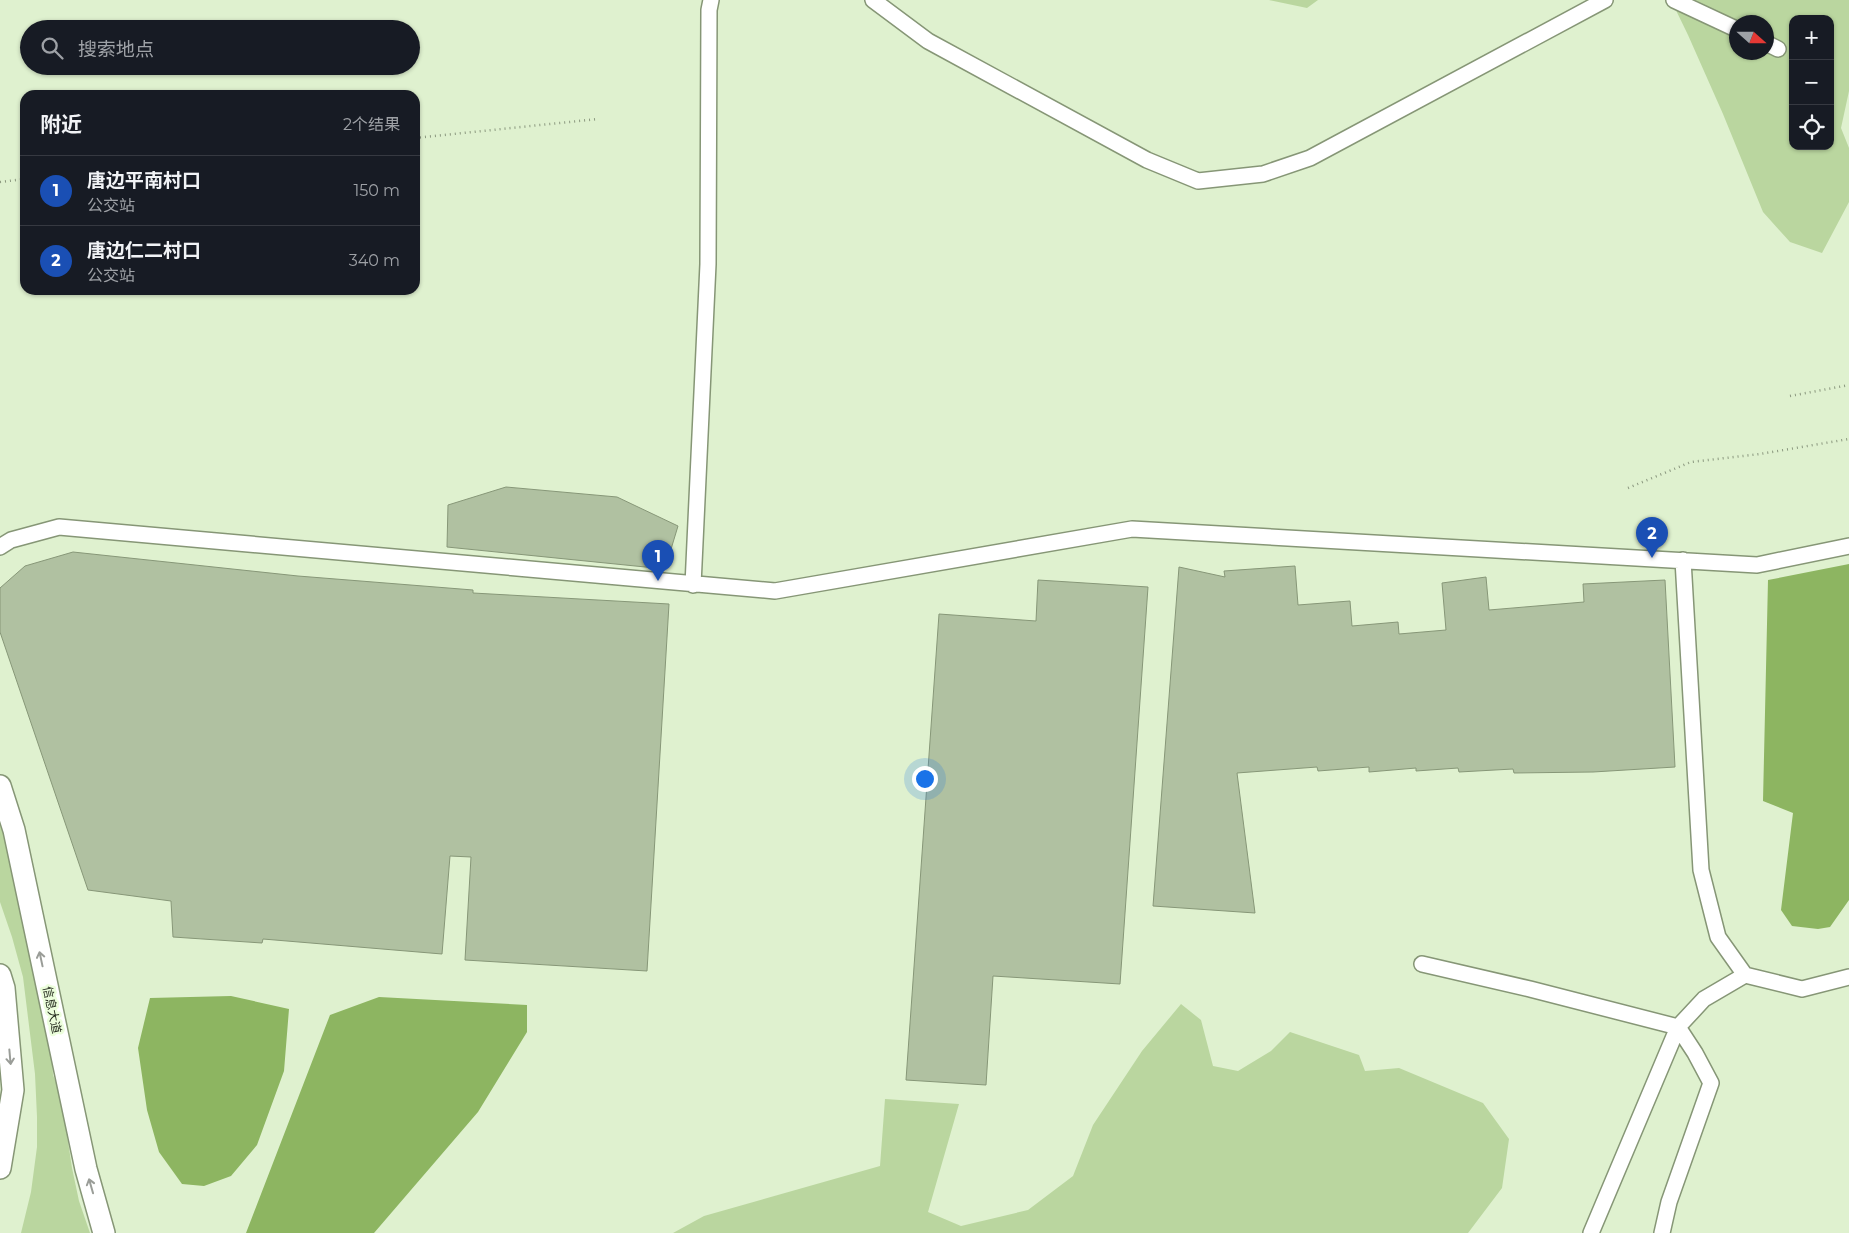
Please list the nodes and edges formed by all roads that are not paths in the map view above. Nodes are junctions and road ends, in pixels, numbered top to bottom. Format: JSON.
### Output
{"nodes":[{"id":1,"x":711,"y":0,"type":"edge"},
{"id":2,"x":873,"y":0,"type":"edge"},
{"id":3,"x":1605,"y":0,"type":"edge"},
{"id":4,"x":1674,"y":0,"type":"edge"},
{"id":5,"x":1729,"y":26,"type":"edge"},
{"id":6,"x":1849,"y":546,"type":"edge"},
{"id":7,"x":0,"y":547,"type":"edge"},
{"id":8,"x":1683,"y":560,"type":"junction"},
{"id":9,"x":693,"y":584,"type":"junction"},
{"id":10,"x":0,"y":786,"type":"edge"},
{"id":11,"x":1422,"y":964,"type":"dead end"},
{"id":12,"x":0,"y":975,"type":"edge"},
{"id":13,"x":1745,"y":976,"type":"junction"},
{"id":14,"x":1849,"y":976,"type":"edge"},
{"id":15,"x":1678,"y":1027,"type":"junction"},
{"id":16,"x":0,"y":1168,"type":"edge"},
{"id":17,"x":104,"y":1233,"type":"edge"},
{"id":18,"x":1592,"y":1233,"type":"edge"},
{"id":19,"x":1662,"y":1233,"type":"edge"}],
"edges":[{"from":1,"to":9,"type":"street"},
{"from":2,"to":3,"type":"street"},
{"from":4,"to":5,"type":"street"},
{"from":6,"to":8,"type":"street"},
{"from":7,"to":9,"type":"street"},
{"from":8,"to":9,"type":"street"},
{"from":8,"to":13,"type":"street"},
{"from":17,"to":10,"type":"main road","name":"信息大道","one_way":true},
{"from":11,"to":15,"type":"street"},
{"from":12,"to":16,"type":"main road","one_way":true},
{"from":13,"to":14,"type":"street"},
{"from":13,"to":15,"type":"street"},
{"from":15,"to":18,"type":"street"},
{"from":15,"to":19,"type":"street"}]}
